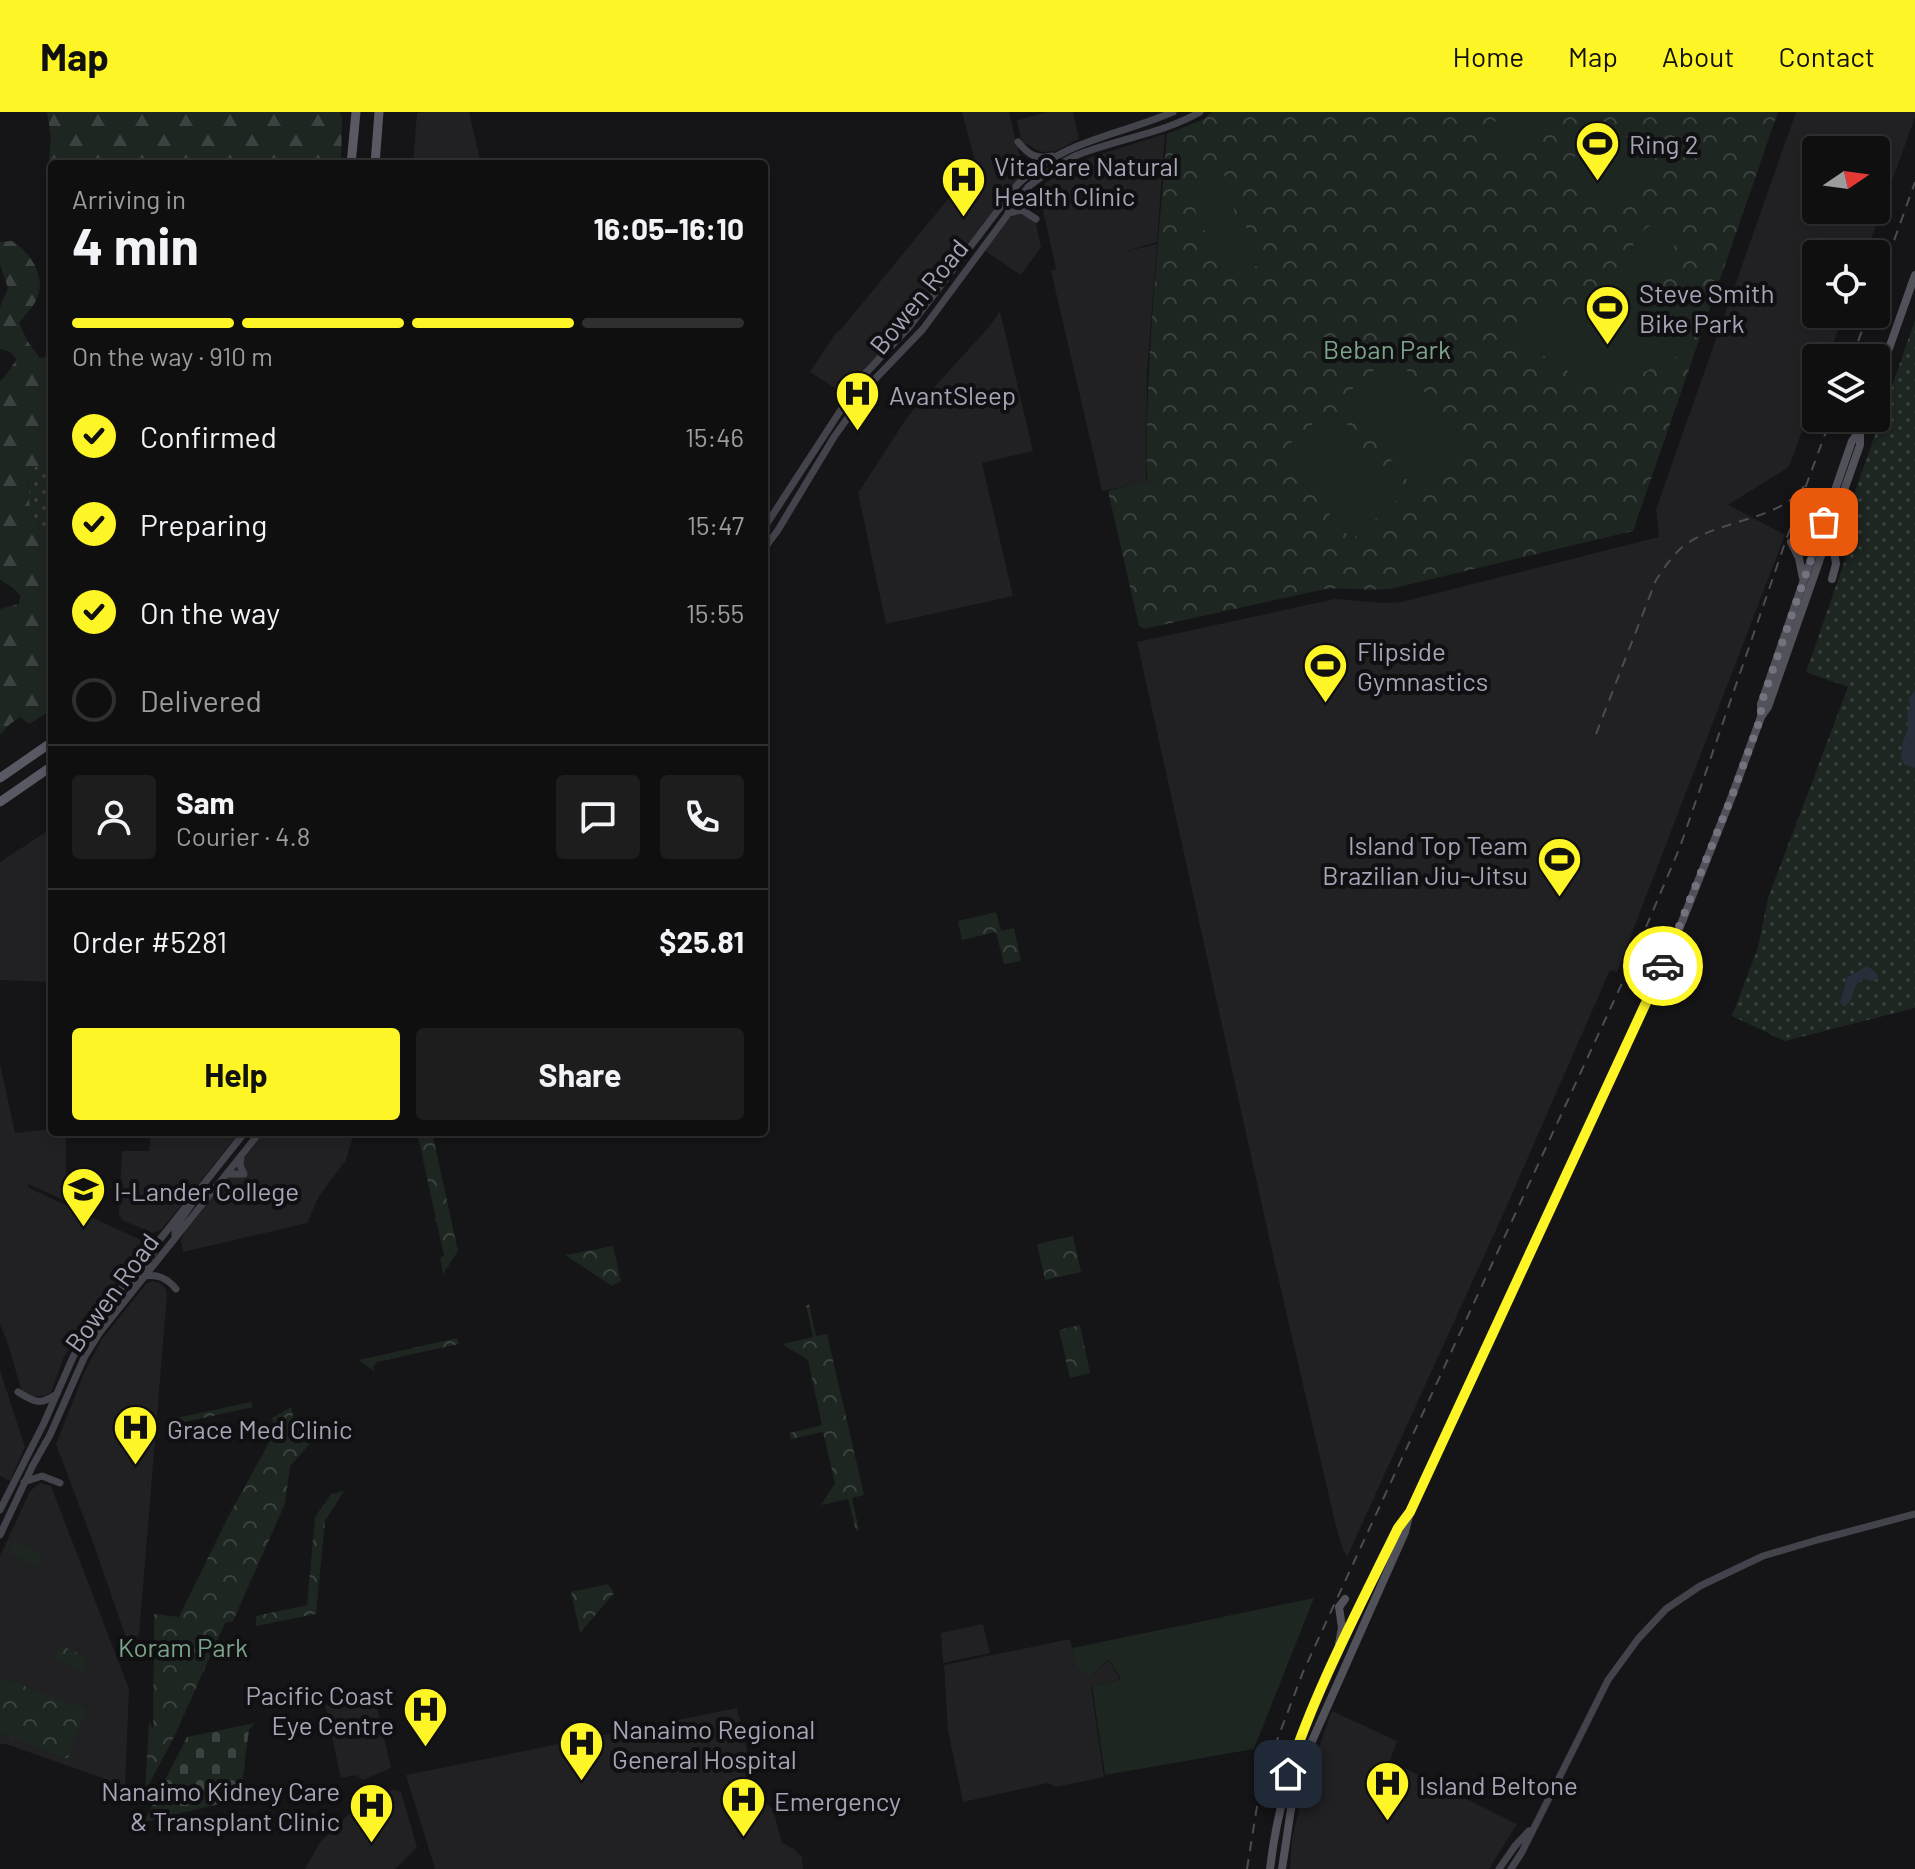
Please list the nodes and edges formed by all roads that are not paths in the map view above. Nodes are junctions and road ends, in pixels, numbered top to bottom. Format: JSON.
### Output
{"nodes":[{"id":1,"x":356,"y":112,"type":"edge"},
{"id":2,"x":379,"y":112,"type":"edge"},
{"id":3,"x":1173,"y":112,"type":"edge"},
{"id":4,"x":1200,"y":112,"type":"edge"},
{"id":5,"x":1018,"y":142,"type":"dead end"},
{"id":6,"x":1058,"y":154,"type":"junction"},
{"id":7,"x":351,"y":160,"type":"edge"},
{"id":8,"x":375,"y":160,"type":"edge"},
{"id":9,"x":1008,"y":213,"type":"junction"},
{"id":10,"x":1036,"y":219,"type":"dead end"},
{"id":11,"x":1915,"y":275,"type":"edge"},
{"id":12,"x":1890,"y":346,"type":"edge"},
{"id":13,"x":1859,"y":432,"type":"edge"},
{"id":14,"x":1860,"y":432,"type":"edge"},
{"id":15,"x":768,"y":522,"type":"edge"},
{"id":16,"x":1831,"y":527,"type":"junction"},
{"id":17,"x":1791,"y":542,"type":"dead end"},
{"id":18,"x":768,"y":544,"type":"edge"},
{"id":19,"x":1832,"y":579,"type":"dead end"},
{"id":20,"x":1802,"y":584,"type":"junction"},
{"id":21,"x":1761,"y":717,"type":"junction"},
{"id":22,"x":48,"y":745,"type":"edge"},
{"id":23,"x":48,"y":769,"type":"edge"},
{"id":24,"x":0,"y":778,"type":"edge"},
{"id":25,"x":0,"y":802,"type":"edge"},
{"id":26,"x":242,"y":1136,"type":"edge"},
{"id":27,"x":257,"y":1136,"type":"edge"},
{"id":28,"x":241,"y":1155,"type":"junction"},
{"id":29,"x":225,"y":1174,"type":"junction"},
{"id":30,"x":201,"y":1186,"type":"junction"},
{"id":31,"x":175,"y":1237,"type":"junction"},
{"id":32,"x":154,"y":1245,"type":"junction"},
{"id":33,"x":144,"y":1276,"type":"junction"},
{"id":34,"x":176,"y":1289,"type":"dead end"},
{"id":35,"x":129,"y":1295,"type":"junction"},
{"id":36,"x":18,"y":1392,"type":"dead end"},
{"id":37,"x":58,"y":1393,"type":"junction"},
{"id":38,"x":24,"y":1482,"type":"junction"},
{"id":39,"x":60,"y":1483,"type":"dead end"},
{"id":40,"x":0,"y":1510,"type":"edge"},
{"id":41,"x":1410,"y":1512,"type":"junction"},
{"id":42,"x":1915,"y":1514,"type":"edge"},
{"id":43,"x":0,"y":1535,"type":"edge"},
{"id":44,"x":1345,"y":1599,"type":"dead end"},
{"id":45,"x":1336,"y":1658,"type":"junction"},
{"id":46,"x":1533,"y":1826,"type":"junction"},
{"id":47,"x":1273,"y":1869,"type":"edge"},
{"id":48,"x":1282,"y":1869,"type":"edge"},
{"id":49,"x":1499,"y":1869,"type":"edge"},
{"id":50,"x":1511,"y":1869,"type":"edge"}],
"edges":[{"from":1,"to":7,"type":"highway"},
{"from":2,"to":8,"type":"highway"},
{"from":3,"to":6,"type":"main road","name":"Bowen Road"},
{"from":4,"to":9,"type":"main road","name":"Bowen Road"},
{"from":5,"to":6,"type":"main road"},
{"from":6,"to":15,"type":"main road","name":"Bowen Road"},
{"from":9,"to":10,"type":"main road"},
{"from":9,"to":18,"type":"main road","name":"Bowen Road"},
{"from":11,"to":12,"type":"main road"},
{"from":13,"to":20,"type":"main road"},
{"from":14,"to":16,"type":"main road"},
{"from":16,"to":19,"type":"main road"},
{"from":16,"to":21,"type":"main road"},
{"from":17,"to":20,"type":"main road"},
{"from":20,"to":21,"type":"main road"},
{"from":21,"to":41,"type":"main road"},
{"from":22,"to":24,"type":"highway"},
{"from":23,"to":25,"type":"highway"},
{"from":26,"to":30,"type":"main road","name":"Bowen Road"},
{"from":27,"to":28,"type":"main road","name":"Bowen Road"},
{"from":28,"to":29,"type":"main road","name":"Bowen Road"},
{"from":28,"to":29,"type":"main road"},
{"from":29,"to":31,"type":"main road","name":"Bowen Road"},
{"from":30,"to":31,"type":"main road"},
{"from":30,"to":32,"type":"main road","name":"Bowen Road"},
{"from":31,"to":33,"type":"main road","name":"Bowen Road"},
{"from":32,"to":35,"type":"main road"},
{"from":32,"to":37,"type":"main road","name":"Bowen Road"},
{"from":33,"to":34,"type":"main road"},
{"from":33,"to":35,"type":"main road","name":"Bowen Road"},
{"from":35,"to":38,"type":"main road","name":"Bowen Road"},
{"from":36,"to":37,"type":"main road"},
{"from":37,"to":40,"type":"main road","name":"Bowen Road"},
{"from":38,"to":39,"type":"main road"},
{"from":38,"to":43,"type":"main road","name":"Bowen Road"},
{"from":41,"to":45,"type":"main road"},
{"from":41,"to":48,"type":"main road"},
{"from":42,"to":46,"type":"main road"},
{"from":44,"to":45,"type":"main road"},
{"from":45,"to":47,"type":"main road"},
{"from":46,"to":49,"type":"main road"},
{"from":46,"to":50,"type":"main road"}]}
